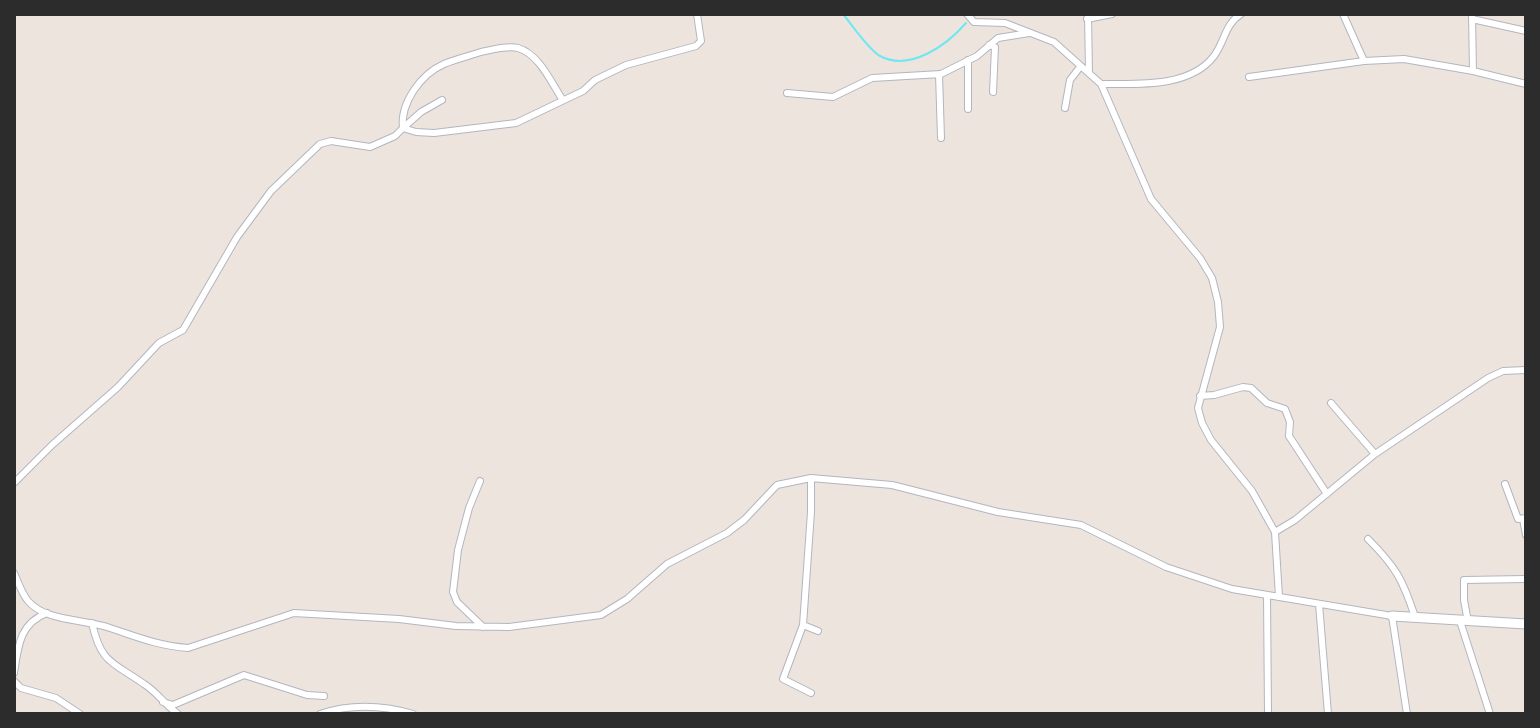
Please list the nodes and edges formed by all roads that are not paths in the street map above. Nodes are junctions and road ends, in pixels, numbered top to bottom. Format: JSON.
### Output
{"nodes":[{"id":1,"x":697,"y":14,"type":"edge"},
{"id":2,"x":967,"y":14,"type":"edge"},
{"id":3,"x":1112,"y":14,"type":"edge"},
{"id":4,"x":1241,"y":14,"type":"edge"},
{"id":5,"x":1343,"y":14,"type":"edge"},
{"id":6,"x":1087,"y":16,"type":"edge"},
{"id":7,"x":1472,"y":16,"type":"edge"},
{"id":8,"x":1526,"y":31,"type":"edge"},
{"id":9,"x":1029,"y":33,"type":"junction"},
{"id":10,"x":989,"y":45,"type":"junction"},
{"id":11,"x":968,"y":60,"type":"junction"},
{"id":12,"x":1364,"y":61,"type":"junction"},
{"id":13,"x":1080,"y":67,"type":"junction"},
{"id":14,"x":1473,"y":71,"type":"junction"},
{"id":15,"x":1089,"y":73,"type":"junction"},
{"id":16,"x":939,"y":74,"type":"junction"},
{"id":17,"x":1249,"y":77,"type":"dead end"},
{"id":18,"x":1101,"y":84,"type":"junction"},
{"id":19,"x":1526,"y":84,"type":"edge"},
{"id":20,"x":993,"y":92,"type":"dead end"},
{"id":21,"x":787,"y":93,"type":"dead end"},
{"id":22,"x":562,"y":99,"type":"junction"},
{"id":23,"x":442,"y":100,"type":"dead end"},
{"id":24,"x":1065,"y":108,"type":"dead end"},
{"id":25,"x":968,"y":109,"type":"dead end"},
{"id":26,"x":403,"y":128,"type":"junction"},
{"id":27,"x":941,"y":138,"type":"dead end"},
{"id":28,"x":1526,"y":370,"type":"edge"},
{"id":29,"x":1200,"y":396,"type":"junction"},
{"id":30,"x":1331,"y":403,"type":"dead end"},
{"id":31,"x":1375,"y":454,"type":"junction"},
{"id":32,"x":811,"y":478,"type":"junction"},
{"id":33,"x":480,"y":481,"type":"dead end"},
{"id":34,"x":14,"y":483,"type":"edge"},
{"id":35,"x":1505,"y":484,"type":"dead end"},
{"id":36,"x":1327,"y":494,"type":"junction"},
{"id":37,"x":1525,"y":518,"type":"edge"},
{"id":38,"x":1275,"y":532,"type":"junction"},
{"id":39,"x":1526,"y":535,"type":"edge"},
{"id":40,"x":1368,"y":539,"type":"dead end"},
{"id":41,"x":14,"y":573,"type":"edge"},
{"id":42,"x":1526,"y":579,"type":"edge"},
{"id":43,"x":1267,"y":595,"type":"junction"},
{"id":44,"x":1279,"y":597,"type":"junction"},
{"id":45,"x":1319,"y":604,"type":"junction"},
{"id":46,"x":47,"y":613,"type":"junction"},
{"id":47,"x":1392,"y":616,"type":"junction"},
{"id":48,"x":1415,"y":617,"type":"junction"},
{"id":49,"x":1464,"y":622,"type":"junction"},
{"id":50,"x":92,"y":623,"type":"junction"},
{"id":51,"x":803,"y":625,"type":"junction"},
{"id":52,"x":1526,"y":625,"type":"edge"},
{"id":53,"x":483,"y":627,"type":"junction"},
{"id":54,"x":818,"y":631,"type":"dead end"},
{"id":55,"x":14,"y":673,"type":"edge"},
{"id":56,"x":14,"y":681,"type":"edge"},
{"id":57,"x":811,"y":693,"type":"dead end"},
{"id":58,"x":324,"y":696,"type":"dead end"},
{"id":59,"x":163,"y":702,"type":"junction"},
{"id":60,"x":80,"y":714,"type":"edge"},
{"id":61,"x":178,"y":714,"type":"edge"},
{"id":62,"x":320,"y":714,"type":"edge"},
{"id":63,"x":413,"y":714,"type":"edge"},
{"id":64,"x":1268,"y":714,"type":"edge"},
{"id":65,"x":1328,"y":714,"type":"edge"},
{"id":66,"x":1407,"y":714,"type":"edge"},
{"id":67,"x":1490,"y":714,"type":"edge"}],
"edges":[{"from":1,"to":22,"type":"street"},
{"from":2,"to":9,"type":"street"},
{"from":3,"to":6,"type":"street"},
{"from":4,"to":18,"type":"street"},
{"from":5,"to":12,"type":"street"},
{"from":6,"to":15,"type":"street"},
{"from":7,"to":8,"type":"street"},
{"from":7,"to":14,"type":"street"},
{"from":9,"to":10,"type":"street"},
{"from":9,"to":13,"type":"street"},
{"from":10,"to":11,"type":"street"},
{"from":10,"to":20,"type":"street"},
{"from":11,"to":16,"type":"street"},
{"from":11,"to":25,"type":"street"},
{"from":12,"to":14,"type":"street"},
{"from":12,"to":17,"type":"street"},
{"from":13,"to":15,"type":"street"},
{"from":13,"to":24,"type":"street"},
{"from":14,"to":19,"type":"street"},
{"from":15,"to":18,"type":"street"},
{"from":16,"to":21,"type":"street"},
{"from":16,"to":27,"type":"street"},
{"from":18,"to":29,"type":"street"},
{"from":22,"to":26,"type":"street"},
{"from":22,"to":26,"type":"street"},
{"from":23,"to":26,"type":"street"},
{"from":26,"to":34,"type":"street"},
{"from":28,"to":31,"type":"street"},
{"from":29,"to":36,"type":"street"},
{"from":29,"to":38,"type":"street"},
{"from":30,"to":31,"type":"street"},
{"from":31,"to":36,"type":"street"},
{"from":32,"to":43,"type":"street"},
{"from":32,"to":51,"type":"street"},
{"from":32,"to":53,"type":"street"},
{"from":33,"to":53,"type":"street"},
{"from":35,"to":37,"type":"street"},
{"from":36,"to":38,"type":"street"},
{"from":37,"to":39,"type":"street"},
{"from":38,"to":44,"type":"street"},
{"from":40,"to":48,"type":"street"},
{"from":41,"to":46,"type":"street"},
{"from":42,"to":49,"type":"street"},
{"from":43,"to":44,"type":"street"},
{"from":43,"to":64,"type":"street"},
{"from":44,"to":45,"type":"street"},
{"from":45,"to":47,"type":"street"},
{"from":45,"to":65,"type":"street"},
{"from":46,"to":50,"type":"street"},
{"from":46,"to":55,"type":"street"},
{"from":47,"to":48,"type":"street"},
{"from":47,"to":66,"type":"street"},
{"from":48,"to":49,"type":"street"},
{"from":49,"to":52,"type":"street"},
{"from":49,"to":67,"type":"street"},
{"from":50,"to":53,"type":"street"},
{"from":50,"to":59,"type":"street"},
{"from":51,"to":54,"type":"street"},
{"from":51,"to":57,"type":"street"},
{"from":56,"to":60,"type":"street"},
{"from":58,"to":59,"type":"street"},
{"from":59,"to":61,"type":"street"},
{"from":62,"to":63,"type":"street"}]}
